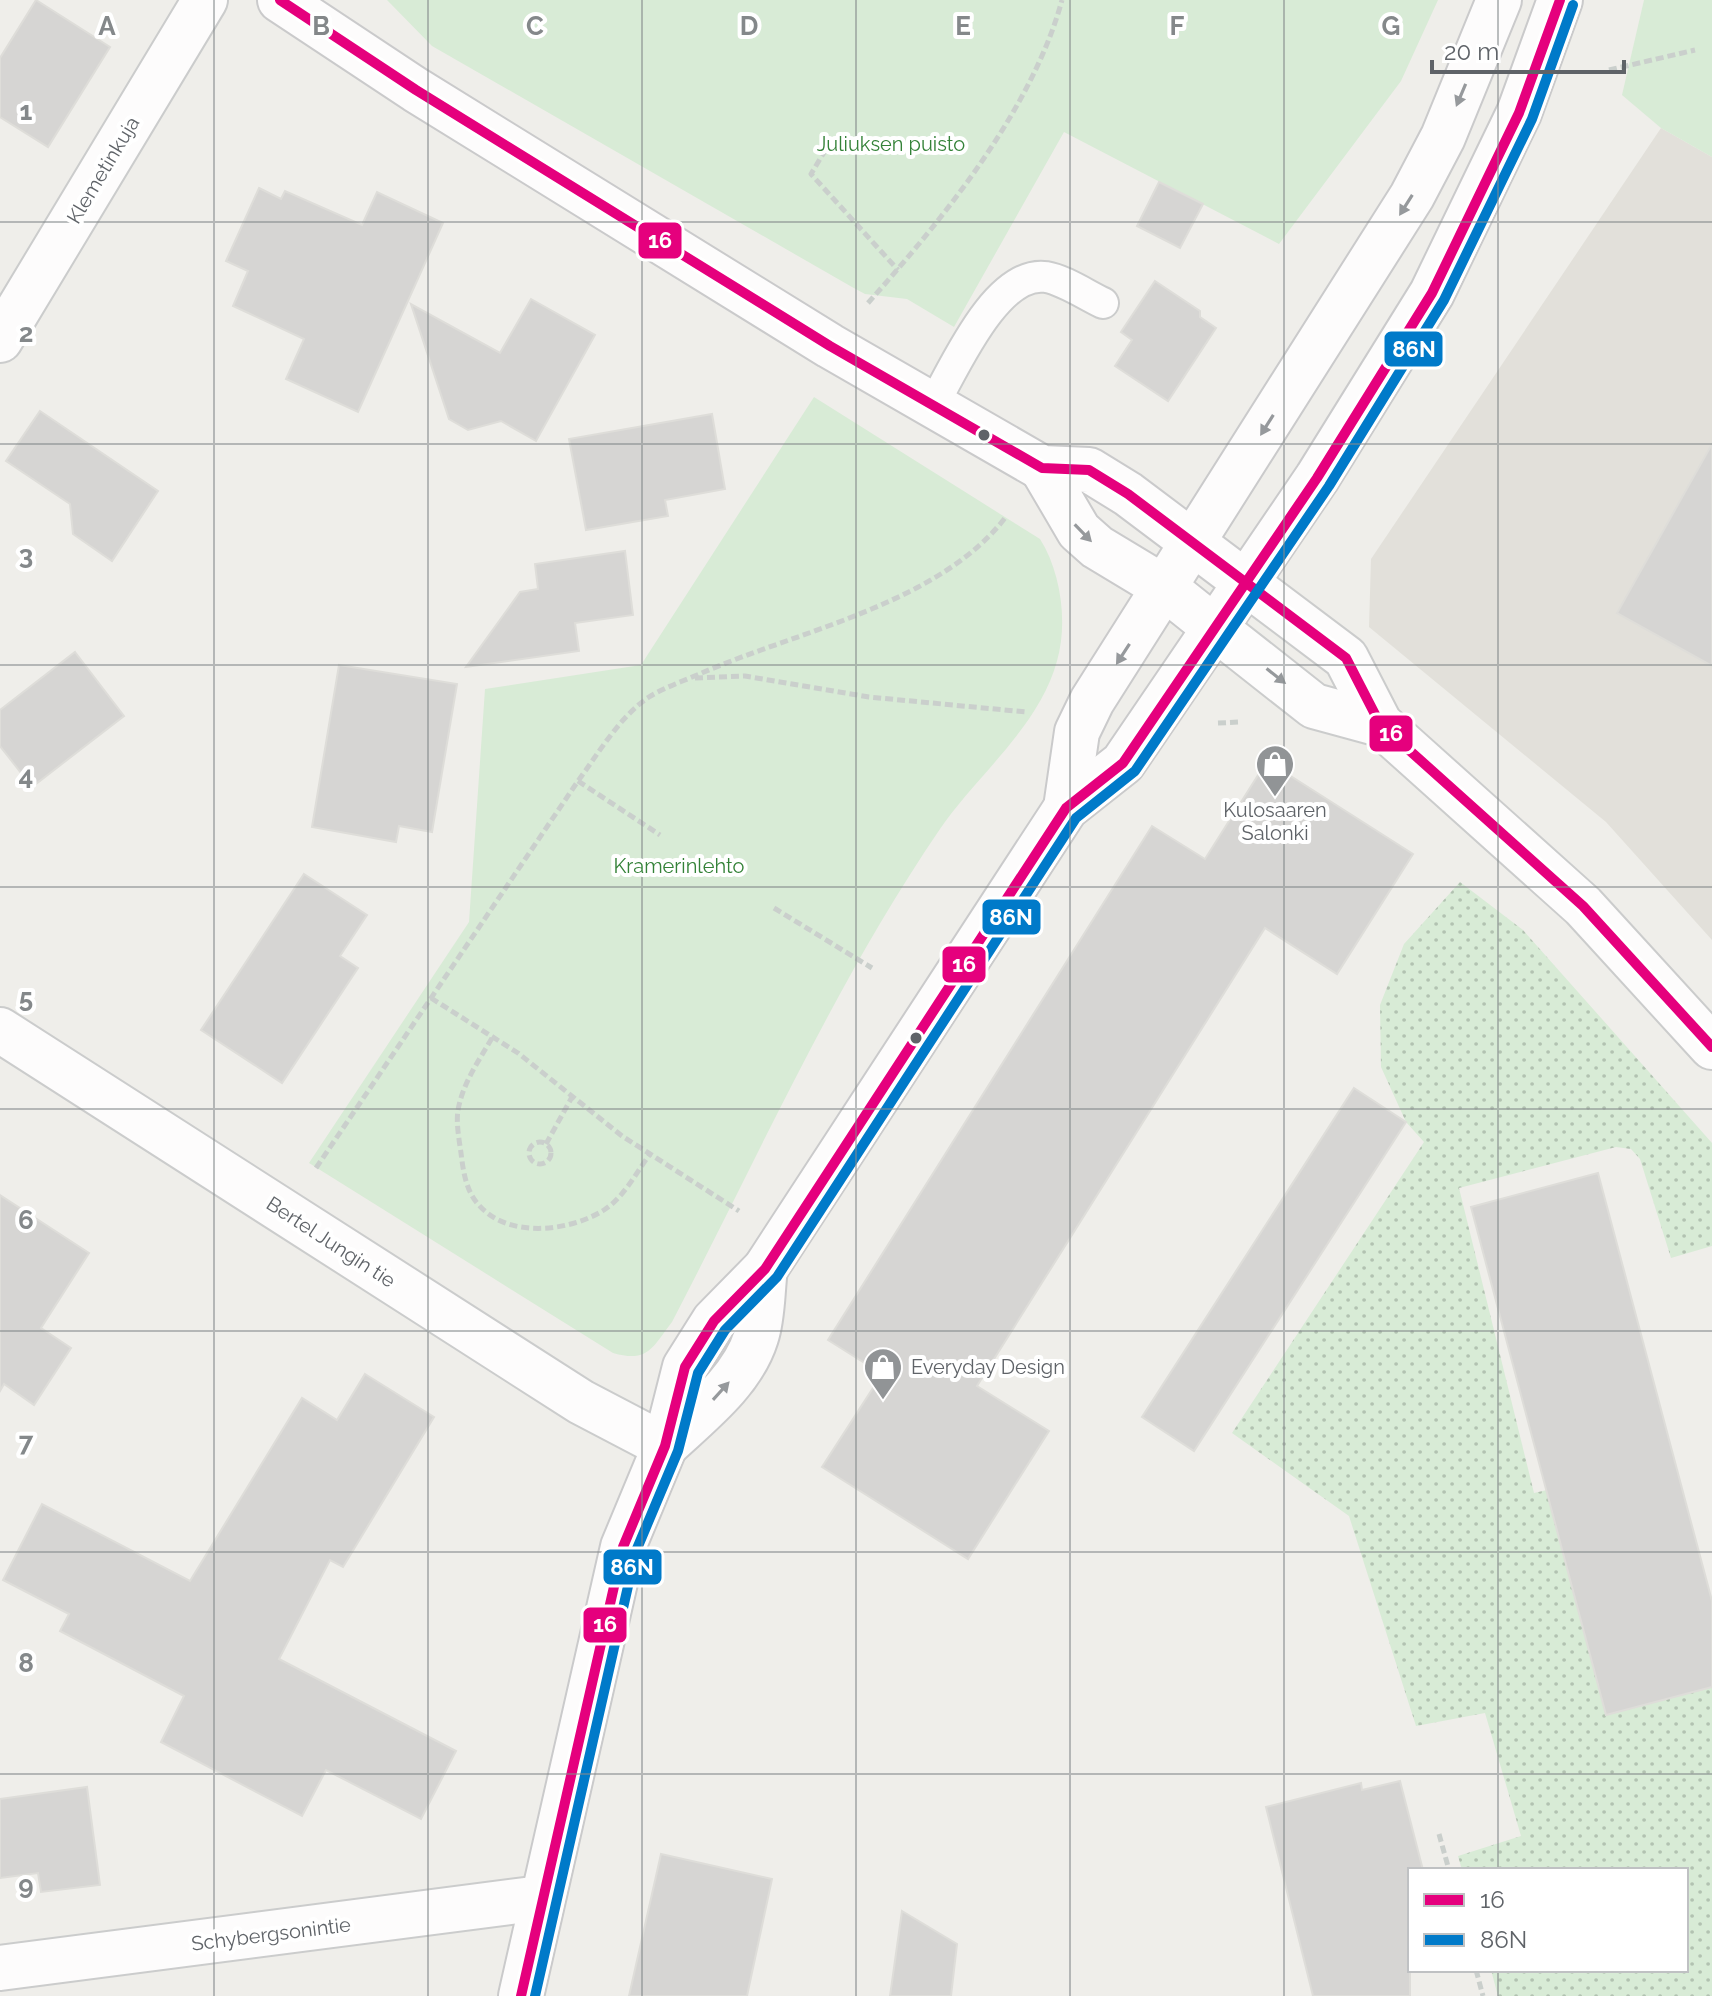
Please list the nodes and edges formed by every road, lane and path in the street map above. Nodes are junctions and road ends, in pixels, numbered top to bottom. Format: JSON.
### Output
{"nodes":[{"id":1,"x":205,"y":0,"type":"edge"},
{"id":2,"x":280,"y":0,"type":"edge"},
{"id":3,"x":1062,"y":0,"type":"edge"},
{"id":4,"x":1499,"y":0,"type":"edge"},
{"id":5,"x":1560,"y":0,"type":"edge"},
{"id":6,"x":1695,"y":50,"type":"dead end"},
{"id":7,"x":1609,"y":70,"type":"dead end"},
{"id":8,"x":832,"y":139,"type":"dead end"},
{"id":9,"x":898,"y":270,"type":"junction"},
{"id":10,"x":1103,"y":303,"type":"dead end"},
{"id":11,"x":0,"y":340,"type":"edge"},
{"id":12,"x":830,"y":346,"type":"junction"},
{"id":13,"x":933,"y":405,"type":"junction"},
{"id":14,"x":1042,"y":468,"type":"junction"},
{"id":15,"x":1013,"y":508,"type":"dead end"},
{"id":16,"x":1193,"y":542,"type":"junction"},
{"id":17,"x":1245,"y":582,"type":"junction"},
{"id":18,"x":1165,"y":588,"type":"junction"},
{"id":19,"x":1215,"y":628,"type":"junction"},
{"id":20,"x":690,"y":678,"type":"junction"},
{"id":21,"x":1030,"y":712,"type":"dead end"},
{"id":22,"x":1380,"y":724,"type":"junction"},
{"id":23,"x":578,"y":781,"type":"junction"},
{"id":24,"x":1066,"y":808,"type":"junction"},
{"id":25,"x":660,"y":835,"type":"dead end"},
{"id":26,"x":774,"y":908,"type":"dead end"},
{"id":27,"x":872,"y":968,"type":"dead end"},
{"id":28,"x":431,"y":998,"type":"junction"},
{"id":29,"x":0,"y":1030,"type":"edge"},
{"id":30,"x":492,"y":1038,"type":"junction"},
{"id":31,"x":1712,"y":1047,"type":"edge"},
{"id":32,"x":572,"y":1097,"type":"junction"},
{"id":33,"x":546,"y":1144,"type":"junction"},
{"id":34,"x":650,"y":1154,"type":"junction"},
{"id":35,"x":729,"y":1204,"type":"dead end"},
{"id":36,"x":286,"y":1213,"type":"junction"},
{"id":37,"x":665,"y":1446,"type":"junction"},
{"id":38,"x":1439,"y":1834,"type":"dead end"},
{"id":39,"x":1448,"y":1868,"type":"edge"},
{"id":40,"x":541,"y":1898,"type":"junction"},
{"id":41,"x":0,"y":1968,"type":"edge"},
{"id":42,"x":1477,"y":1972,"type":"edge"},
{"id":43,"x":521,"y":1996,"type":"edge"},
{"id":44,"x":1483,"y":1996,"type":"edge"}],
"edges":[{"from":1,"to":11,"type":"street","name":"Klemetinkuja"},
{"from":2,"to":12,"type":"street"},
{"from":3,"to":9,"type":"path"},
{"from":4,"to":16,"type":"street","one_way":true},
{"from":5,"to":17,"type":"street"},
{"from":6,"to":7,"type":"path"},
{"from":8,"to":9,"type":"path"},
{"from":9,"to":12,"type":"path"},
{"from":10,"to":13,"type":"lane"},
{"from":12,"to":13,"type":"street"},
{"from":13,"to":14,"type":"street"},
{"from":14,"to":16,"type":"street"},
{"from":14,"to":18,"type":"street","one_way":true},
{"from":15,"to":20,"type":"path"},
{"from":16,"to":17,"type":"street"},
{"from":16,"to":18,"type":"street"},
{"from":17,"to":19,"type":"street"},
{"from":17,"to":22,"type":"street"},
{"from":18,"to":19,"type":"street"},
{"from":18,"to":24,"type":"street","one_way":true},
{"from":19,"to":22,"type":"street","one_way":true},
{"from":19,"to":24,"type":"street"},
{"from":20,"to":21,"type":"path"},
{"from":20,"to":23,"type":"path"},
{"from":22,"to":31,"type":"street"},
{"from":23,"to":25,"type":"path"},
{"from":23,"to":28,"type":"path"},
{"from":24,"to":37,"type":"street"},
{"from":26,"to":27,"type":"path"},
{"from":28,"to":30,"type":"path"},
{"from":28,"to":36,"type":"path"},
{"from":29,"to":36,"type":"street","name":"Bertel Jungin tie"},
{"from":30,"to":32,"type":"path"},
{"from":30,"to":34,"type":"path"},
{"from":32,"to":33,"type":"path"},
{"from":32,"to":34,"type":"path"},
{"from":33,"to":33,"type":"path"},
{"from":34,"to":35,"type":"path"},
{"from":36,"to":37,"type":"street","name":"Bertel Jungin tie"},
{"from":37,"to":40,"type":"street"},
{"from":38,"to":39,"type":"path"},
{"from":40,"to":41,"type":"street","name":"Schybergsonintie"},
{"from":40,"to":43,"type":"street"},
{"from":42,"to":44,"type":"path"}]}
